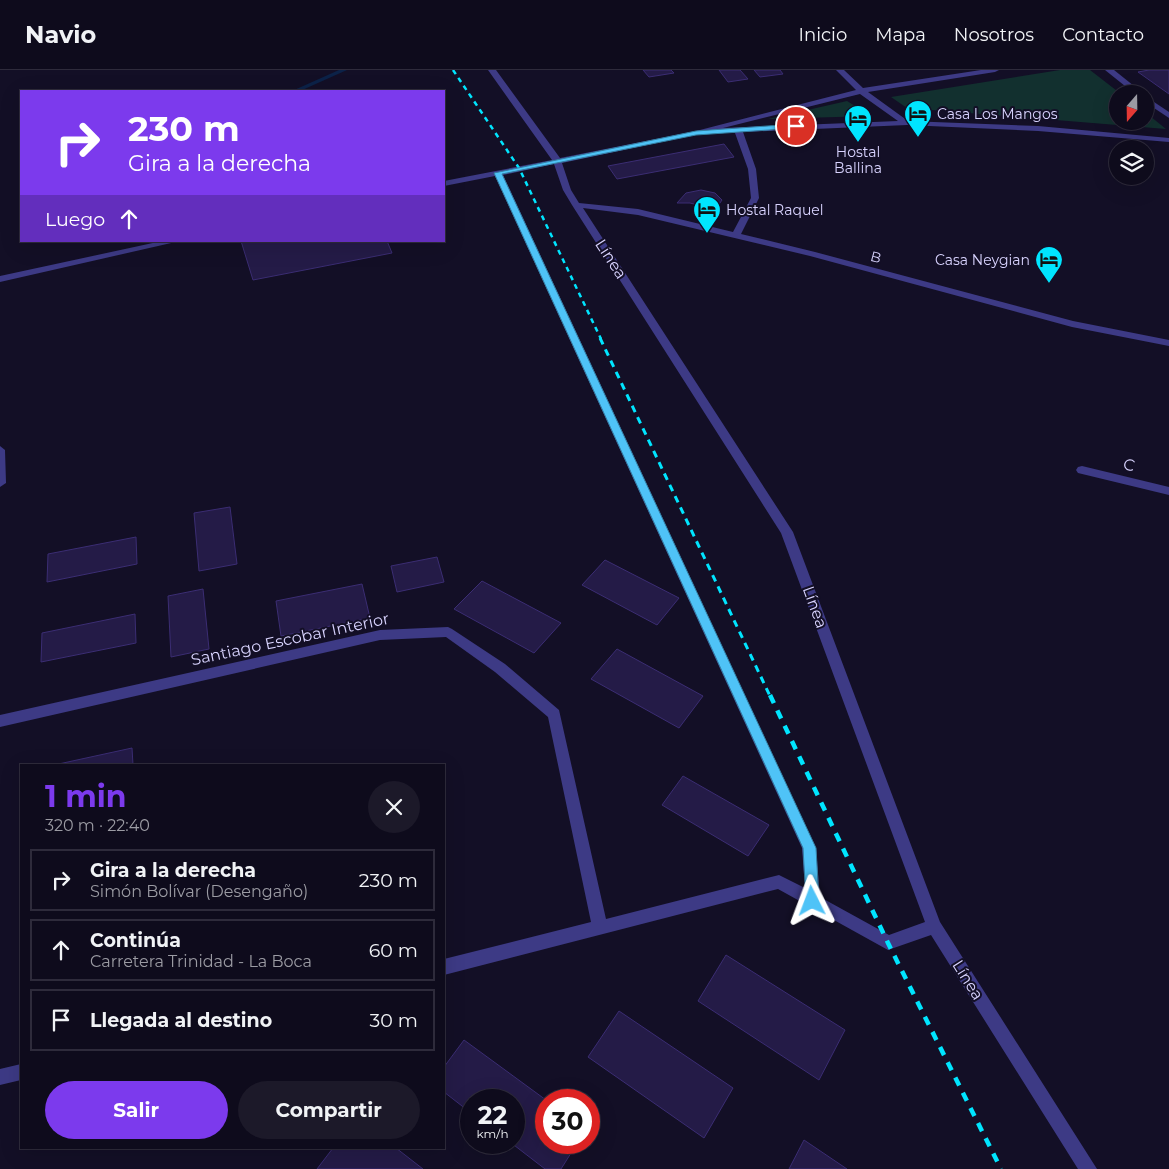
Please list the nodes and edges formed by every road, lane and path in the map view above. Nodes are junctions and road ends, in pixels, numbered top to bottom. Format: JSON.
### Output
{"nodes":[{"id":1,"x":492,"y":70,"type":"edge"},
{"id":2,"x":840,"y":70,"type":"edge"},
{"id":3,"x":995,"y":70,"type":"edge"},
{"id":4,"x":1109,"y":70,"type":"edge"},
{"id":5,"x":1128,"y":85,"type":"edge"},
{"id":6,"x":861,"y":91,"type":"junction"},
{"id":7,"x":1154,"y":105,"type":"edge"},
{"id":8,"x":1169,"y":116,"type":"edge"},
{"id":9,"x":906,"y":124,"type":"junction"},
{"id":10,"x":738,"y":130,"type":"junction"},
{"id":11,"x":696,"y":133,"type":"junction"},
{"id":12,"x":1169,"y":140,"type":"edge"},
{"id":13,"x":556,"y":160,"type":"junction"},
{"id":14,"x":498,"y":173,"type":"junction"},
{"id":15,"x":445,"y":184,"type":"edge"},
{"id":16,"x":576,"y":205,"type":"junction"},
{"id":17,"x":736,"y":236,"type":"junction"},
{"id":18,"x":171,"y":242,"type":"edge"},
{"id":19,"x":0,"y":279,"type":"edge"},
{"id":20,"x":1169,"y":343,"type":"edge"},
{"id":21,"x":0,"y":450,"type":"edge"},
{"id":22,"x":1082,"y":470,"type":"dead end"},
{"id":23,"x":0,"y":483,"type":"edge"},
{"id":24,"x":1169,"y":491,"type":"edge"},
{"id":25,"x":0,"y":721,"type":"edge"},
{"id":26,"x":812,"y":901,"type":"junction"},
{"id":27,"x":934,"y":926,"type":"junction"},
{"id":28,"x":600,"y":928,"type":"junction"},
{"id":29,"x":445,"y":967,"type":"edge"},
{"id":30,"x":20,"y":1072,"type":"edge"},
{"id":31,"x":0,"y":1077,"type":"edge"},
{"id":32,"x":1088,"y":1169,"type":"edge"}],
"edges":[{"from":1,"to":13,"type":"street","name":"Línea"},
{"from":2,"to":6,"type":"street"},
{"from":3,"to":6,"type":"street"},
{"from":4,"to":5,"type":"street"},
{"from":6,"to":9,"type":"street"},
{"from":6,"to":11,"type":"street"},
{"from":7,"to":8,"type":"street"},
{"from":9,"to":10,"type":"street"},
{"from":9,"to":12,"type":"street"},
{"from":10,"to":11,"type":"street"},
{"from":10,"to":17,"type":"street"},
{"from":11,"to":13,"type":"street"},
{"from":13,"to":14,"type":"street"},
{"from":13,"to":16,"type":"street","name":"Línea"},
{"from":14,"to":15,"type":"street"},
{"from":14,"to":26,"type":"street"},
{"from":16,"to":17,"type":"street","name":"B"},
{"from":16,"to":27,"type":"street","name":"Línea"},
{"from":17,"to":20,"type":"street","name":"B"},
{"from":18,"to":19,"type":"street"},
{"from":21,"to":23,"type":"street"},
{"from":22,"to":24,"type":"street","name":"C"},
{"from":25,"to":28,"type":"street","name":"Santiago Escobar Interior"},
{"from":26,"to":27,"type":"street"},
{"from":26,"to":28,"type":"street"},
{"from":27,"to":32,"type":"street","name":"Línea"},
{"from":28,"to":29,"type":"street"},
{"from":30,"to":31,"type":"street"}]}
